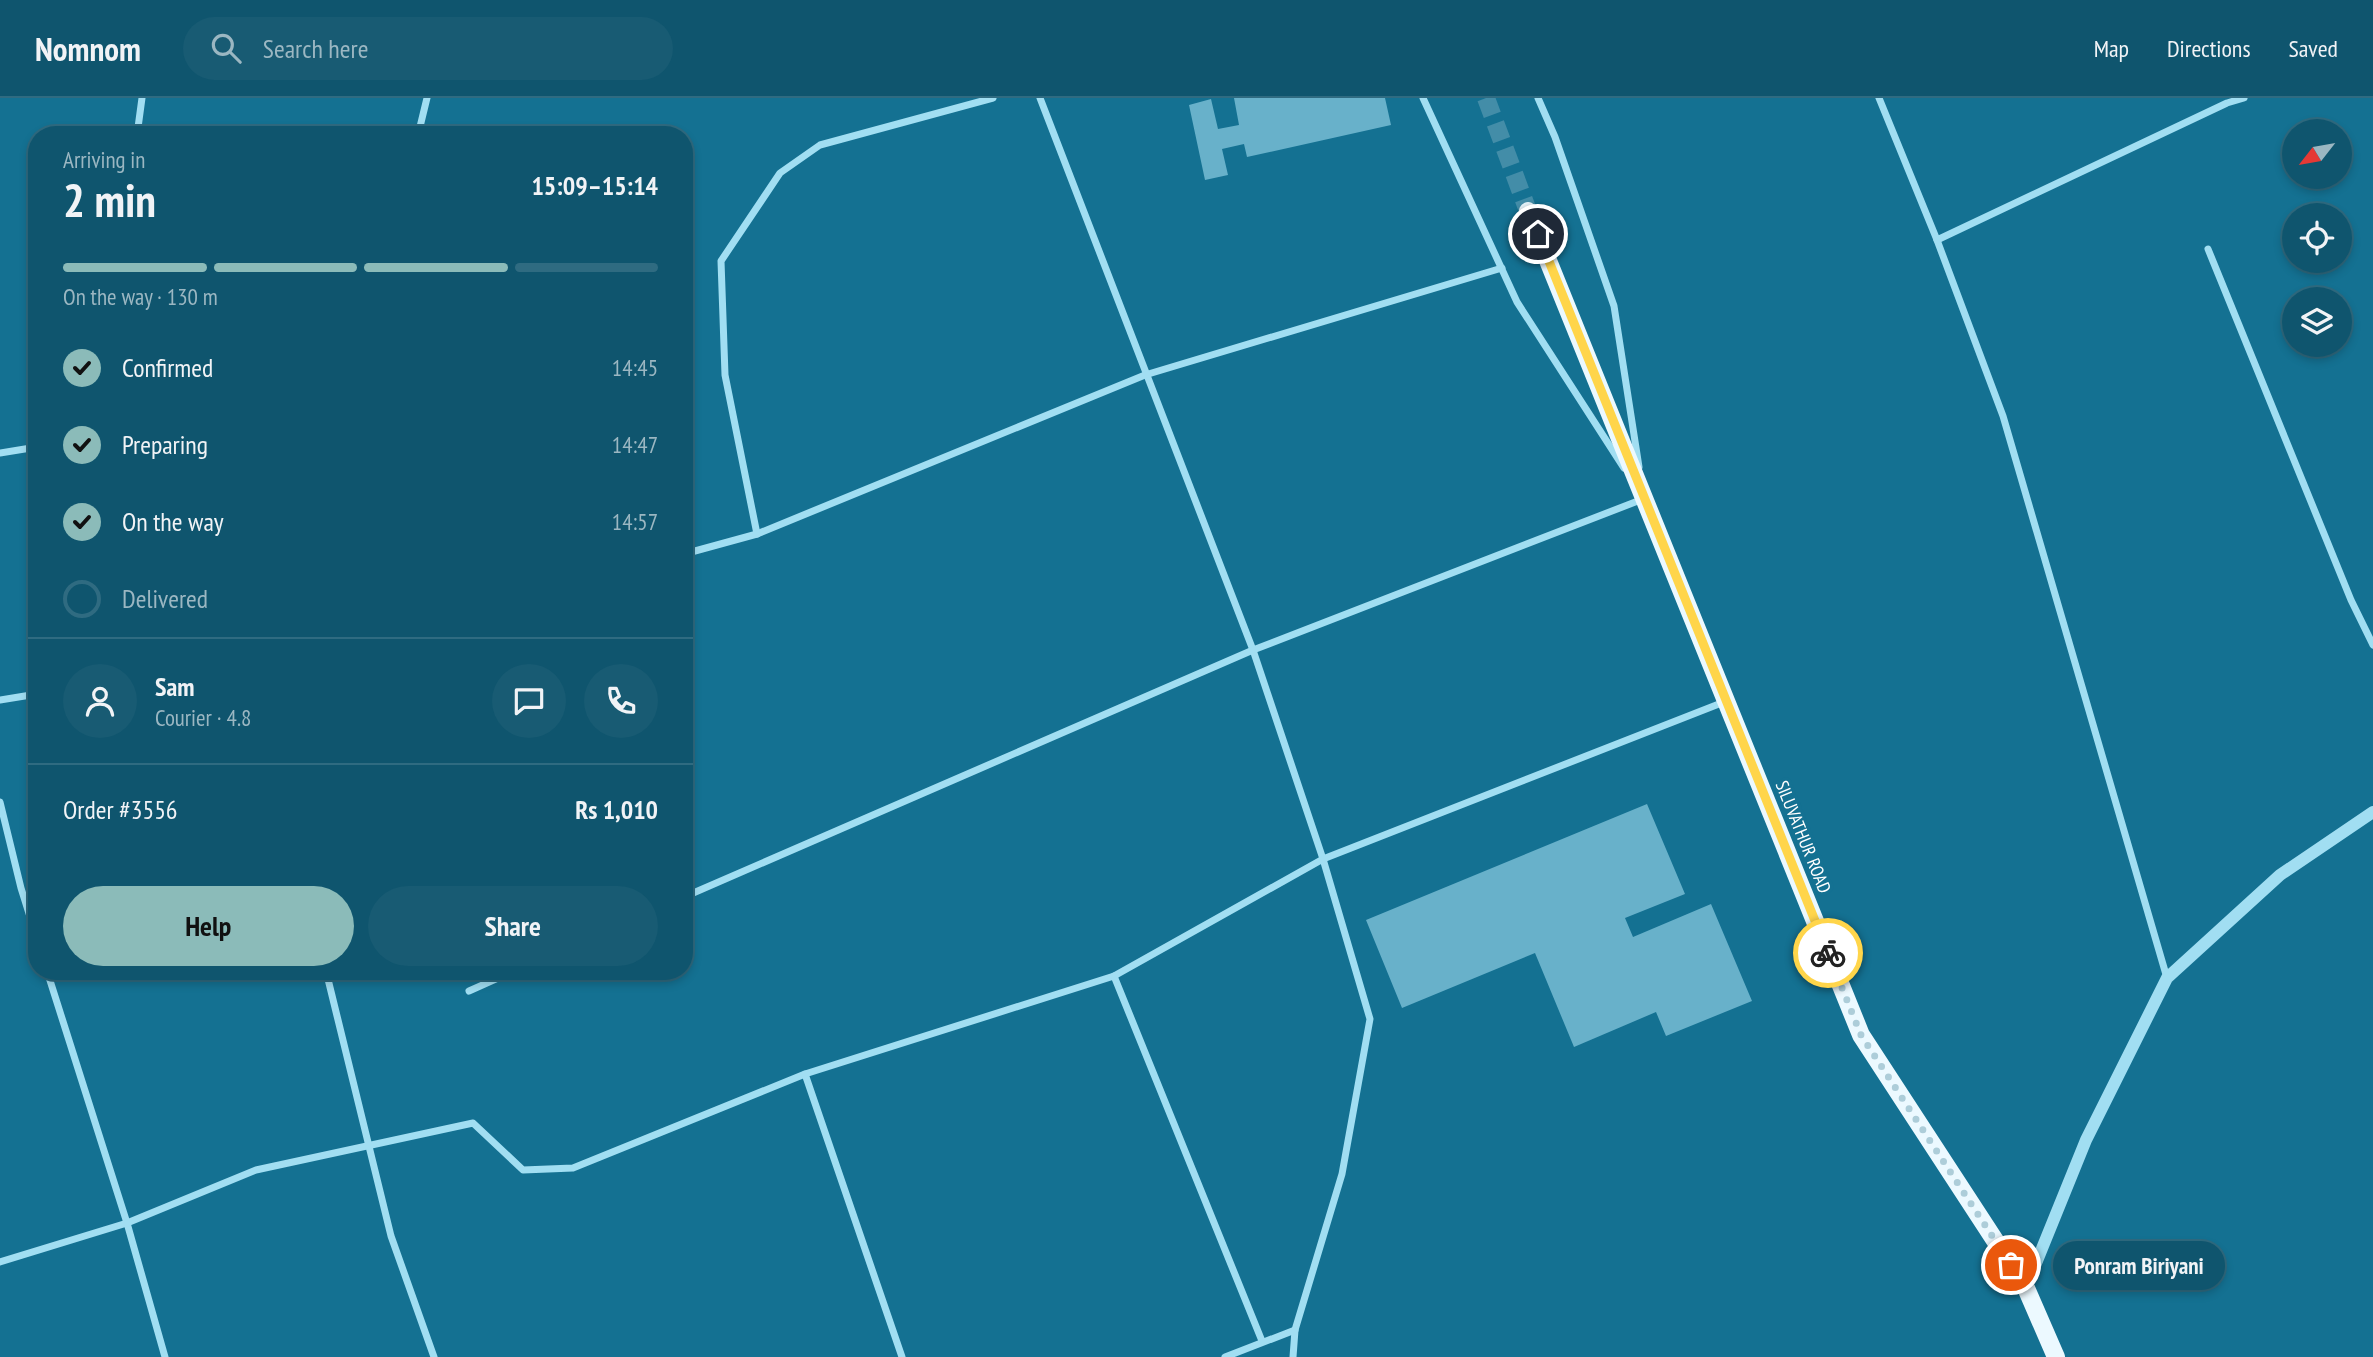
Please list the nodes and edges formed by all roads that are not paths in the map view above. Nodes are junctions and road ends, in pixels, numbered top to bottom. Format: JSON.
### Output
{"nodes":[{"id":1,"x":142,"y":98,"type":"edge"},
{"id":2,"x":427,"y":98,"type":"edge"},
{"id":3,"x":993,"y":98,"type":"edge"},
{"id":4,"x":1040,"y":98,"type":"edge"},
{"id":5,"x":1423,"y":98,"type":"edge"},
{"id":6,"x":1538,"y":98,"type":"edge"},
{"id":7,"x":1879,"y":98,"type":"edge"},
{"id":8,"x":2244,"y":98,"type":"edge"},
{"id":9,"x":2226,"y":101,"type":"edge"},
{"id":10,"x":137,"y":126,"type":"edge"},
{"id":11,"x":420,"y":126,"type":"edge"},
{"id":12,"x":1528,"y":211,"type":"tunnel mouth"},
{"id":13,"x":1937,"y":240,"type":"junction"},
{"id":14,"x":2208,"y":249,"type":"dead end"},
{"id":15,"x":1502,"y":268,"type":"junction"},
{"id":16,"x":1145,"y":375,"type":"junction"},
{"id":17,"x":28,"y":448,"type":"edge"},
{"id":18,"x":0,"y":453,"type":"edge"},
{"id":19,"x":1644,"y":499,"type":"junction"},
{"id":20,"x":757,"y":534,"type":"junction"},
{"id":21,"x":693,"y":552,"type":"edge"},
{"id":22,"x":2373,"y":645,"type":"edge"},
{"id":23,"x":1254,"y":650,"type":"junction"},
{"id":24,"x":28,"y":696,"type":"edge"},
{"id":25,"x":0,"y":701,"type":"edge"},
{"id":26,"x":1726,"y":702,"type":"junction"},
{"id":27,"x":0,"y":802,"type":"edge"},
{"id":28,"x":2373,"y":812,"type":"edge"},
{"id":29,"x":1324,"y":859,"type":"junction"},
{"id":30,"x":693,"y":893,"type":"edge"},
{"id":31,"x":28,"y":910,"type":"edge"},
{"id":32,"x":1114,"y":976,"type":"junction"},
{"id":33,"x":2167,"y":978,"type":"junction"},
{"id":34,"x":50,"y":980,"type":"edge"},
{"id":35,"x":328,"y":980,"type":"edge"},
{"id":36,"x":494,"y":980,"type":"edge"},
{"id":37,"x":469,"y":991,"type":"dead end"},
{"id":38,"x":805,"y":1074,"type":"junction"},
{"id":39,"x":370,"y":1144,"type":"junction"},
{"id":40,"x":127,"y":1223,"type":"junction"},
{"id":41,"x":0,"y":1262,"type":"edge"},
{"id":42,"x":2026,"y":1288,"type":"junction"},
{"id":43,"x":1295,"y":1330,"type":"junction"},
{"id":44,"x":1262,"y":1341,"type":"junction"},
{"id":45,"x":165,"y":1357,"type":"edge"},
{"id":46,"x":434,"y":1357,"type":"edge"},
{"id":47,"x":902,"y":1357,"type":"edge"},
{"id":48,"x":1224,"y":1357,"type":"edge"},
{"id":49,"x":1293,"y":1357,"type":"edge"},
{"id":50,"x":2056,"y":1357,"type":"edge"}],
"edges":[{"from":1,"to":10,"type":"street"},
{"from":2,"to":11,"type":"street"},
{"from":3,"to":20,"type":"street"},
{"from":4,"to":16,"type":"street"},
{"from":5,"to":15,"type":"street"},
{"from":6,"to":19,"type":"street"},
{"from":7,"to":13,"type":"street"},
{"from":8,"to":9,"type":"street"},
{"from":9,"to":13,"type":"street"},
{"from":12,"to":19,"type":"main road","name":"SILUVATHUR ROAD"},
{"from":13,"to":33,"type":"street"},
{"from":14,"to":22,"type":"street"},
{"from":15,"to":16,"type":"street"},
{"from":15,"to":19,"type":"street"},
{"from":16,"to":20,"type":"street"},
{"from":16,"to":23,"type":"street"},
{"from":17,"to":18,"type":"street"},
{"from":19,"to":23,"type":"street"},
{"from":19,"to":26,"type":"main road","name":"SILUVATHUR ROAD"},
{"from":20,"to":21,"type":"street"},
{"from":23,"to":29,"type":"street"},
{"from":23,"to":30,"type":"street"},
{"from":24,"to":25,"type":"street"},
{"from":26,"to":29,"type":"street"},
{"from":26,"to":42,"type":"main road","name":"SILUVATHUR ROAD"},
{"from":27,"to":31,"type":"street"},
{"from":28,"to":33,"type":"street"},
{"from":29,"to":32,"type":"street"},
{"from":29,"to":43,"type":"street"},
{"from":32,"to":38,"type":"street"},
{"from":32,"to":44,"type":"street"},
{"from":33,"to":42,"type":"street"},
{"from":34,"to":40,"type":"street"},
{"from":35,"to":39,"type":"street"},
{"from":36,"to":37,"type":"street"},
{"from":38,"to":39,"type":"street"},
{"from":38,"to":47,"type":"street"},
{"from":39,"to":40,"type":"street"},
{"from":39,"to":46,"type":"street"},
{"from":40,"to":41,"type":"street"},
{"from":40,"to":45,"type":"street"},
{"from":42,"to":50,"type":"main road","name":"SILUVATHUR ROAD"},
{"from":43,"to":44,"type":"street"},
{"from":43,"to":49,"type":"street"},
{"from":44,"to":48,"type":"street"}]}
